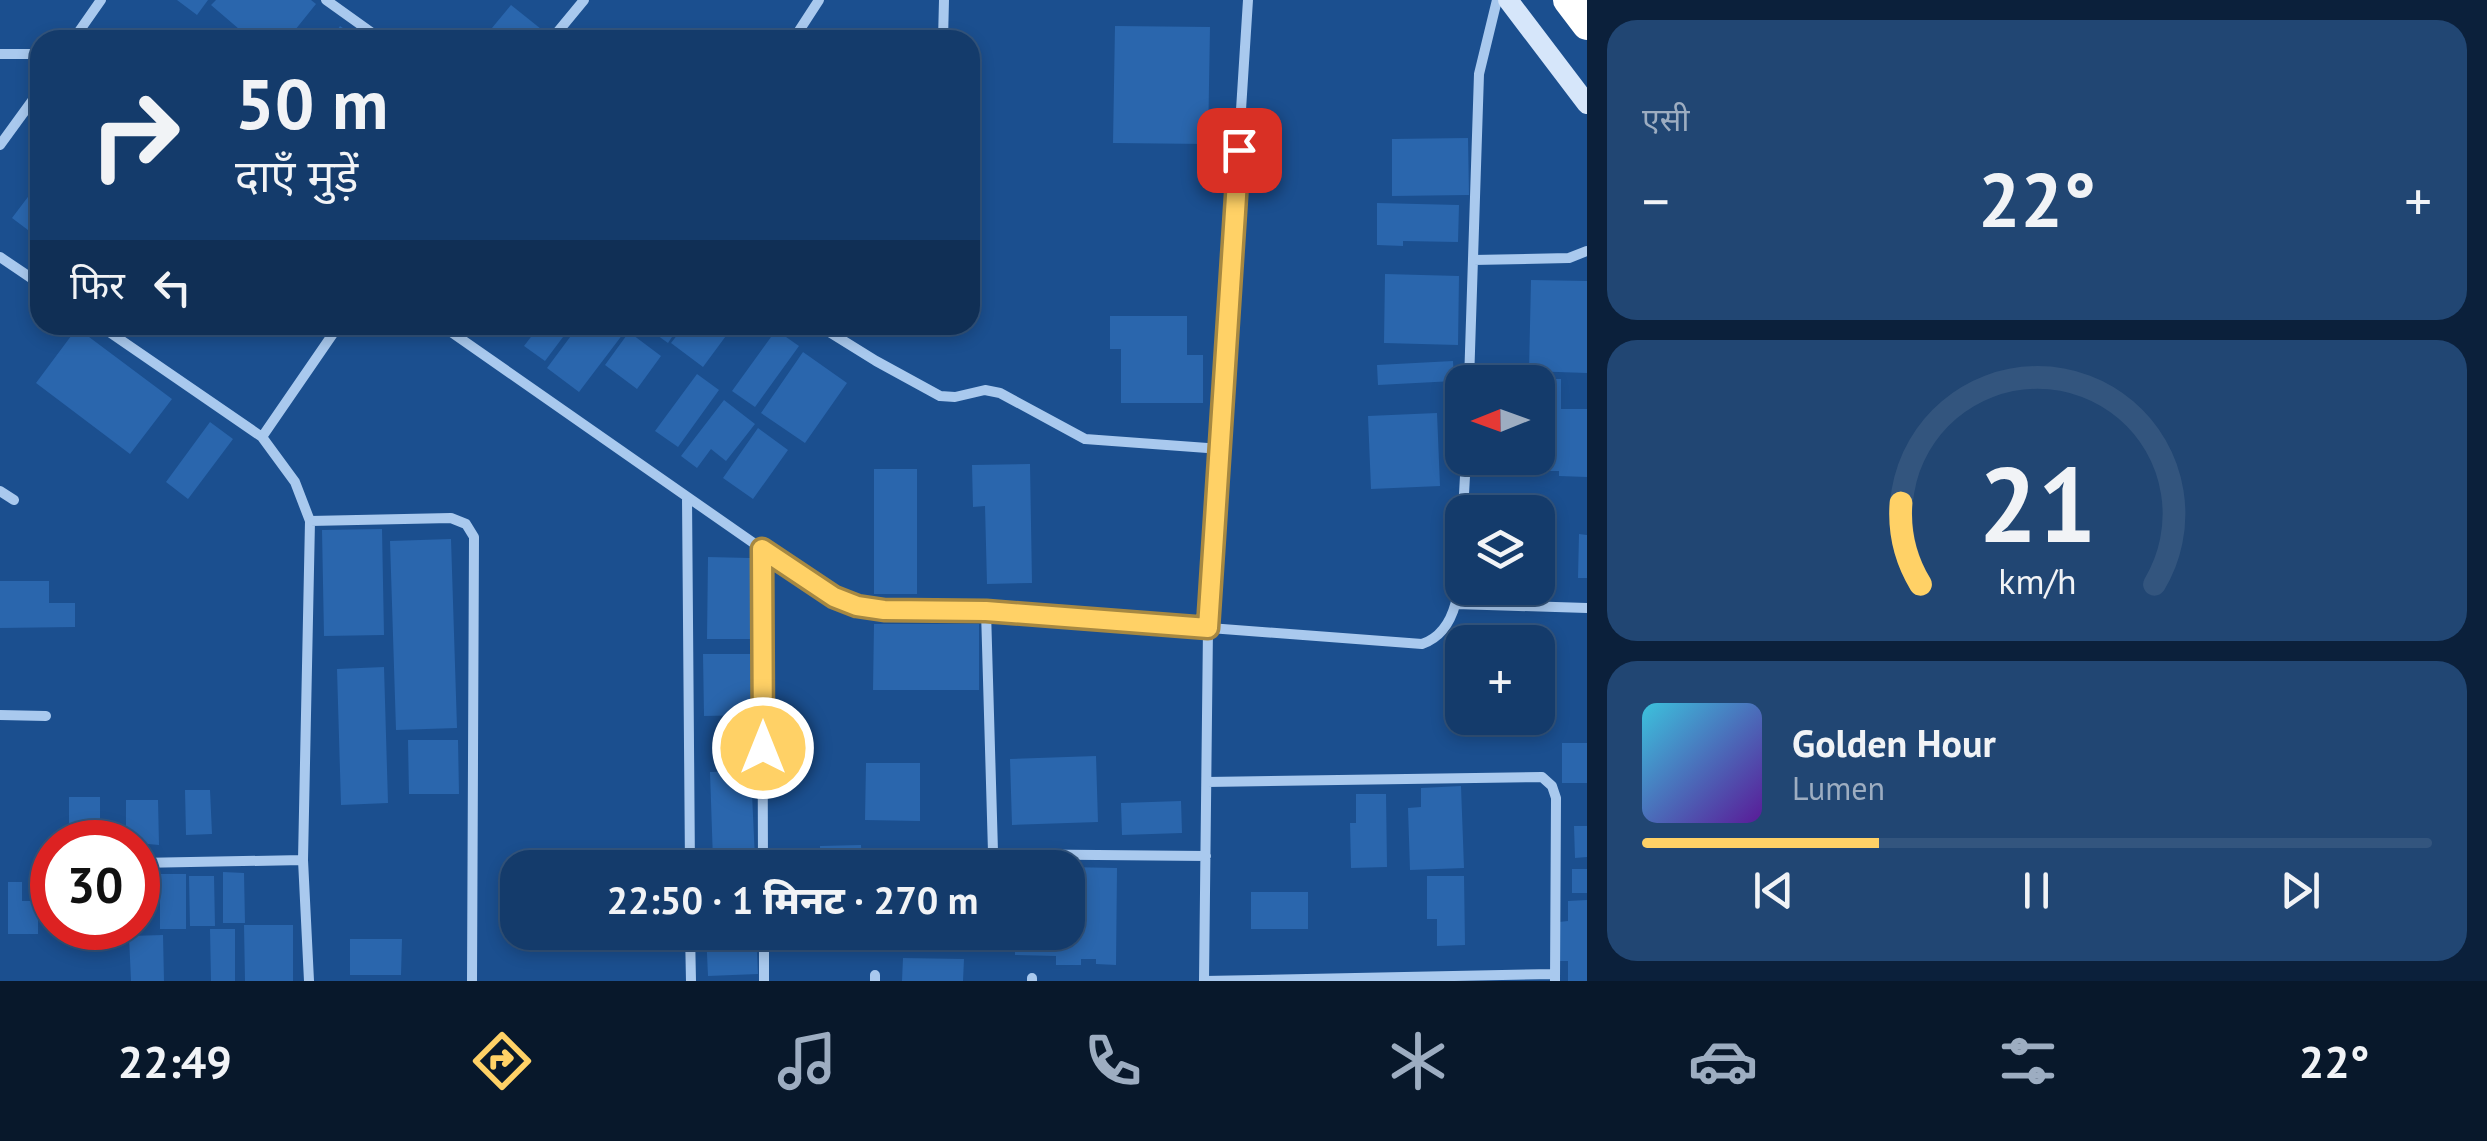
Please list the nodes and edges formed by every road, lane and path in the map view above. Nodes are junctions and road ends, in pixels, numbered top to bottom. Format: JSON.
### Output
{"nodes":[{"id":1,"x":101,"y":0,"type":"edge"},
{"id":2,"x":326,"y":0,"type":"edge"},
{"id":3,"x":584,"y":0,"type":"edge"},
{"id":4,"x":819,"y":0,"type":"edge"},
{"id":5,"x":944,"y":0,"type":"edge"},
{"id":6,"x":1248,"y":0,"type":"edge"},
{"id":7,"x":1497,"y":0,"type":"edge"},
{"id":8,"x":1508,"y":0,"type":"edge"},
{"id":9,"x":1568,"y":0,"type":"edge"},
{"id":10,"x":1587,"y":25,"type":"edge"},
{"id":11,"x":81,"y":30,"type":"edge"},
{"id":12,"x":368,"y":30,"type":"edge"},
{"id":13,"x":559,"y":30,"type":"edge"},
{"id":14,"x":800,"y":30,"type":"edge"},
{"id":15,"x":943,"y":30,"type":"edge"},
{"id":16,"x":0,"y":54,"type":"edge"},
{"id":17,"x":30,"y":54,"type":"edge"},
{"id":18,"x":30,"y":104,"type":"edge"},
{"id":19,"x":1587,"y":104,"type":"edge"},
{"id":20,"x":0,"y":145,"type":"edge"},
{"id":21,"x":1587,"y":252,"type":"edge"},
{"id":22,"x":0,"y":256,"type":"edge"},
{"id":23,"x":1472,"y":260,"type":"junction"},
{"id":24,"x":30,"y":277,"type":"edge"},
{"id":25,"x":114,"y":335,"type":"edge"},
{"id":26,"x":331,"y":335,"type":"edge"},
{"id":27,"x":454,"y":335,"type":"edge"},
{"id":28,"x":834,"y":335,"type":"edge"},
{"id":29,"x":1469,"y":365,"type":"edge"},
{"id":30,"x":262,"y":437,"type":"junction"},
{"id":31,"x":1221,"y":450,"type":"junction"},
{"id":32,"x":0,"y":491,"type":"edge"},
{"id":33,"x":687,"y":498,"type":"junction"},
{"id":34,"x":14,"y":500,"type":"dead end"},
{"id":35,"x":310,"y":521,"type":"junction"},
{"id":36,"x":762,"y":549,"type":"junction"},
{"id":37,"x":1456,"y":605,"type":"edge"},
{"id":38,"x":1489,"y":605,"type":"edge"},
{"id":39,"x":1587,"y":608,"type":"edge"},
{"id":40,"x":986,"y":611,"type":"junction"},
{"id":41,"x":1208,"y":628,"type":"junction"},
{"id":42,"x":0,"y":715,"type":"edge"},
{"id":43,"x":46,"y":716,"type":"dead end"},
{"id":44,"x":1208,"y":782,"type":"junction"},
{"id":45,"x":690,"y":850,"type":"edge"},
{"id":46,"x":764,"y":850,"type":"edge"},
{"id":47,"x":992,"y":850,"type":"edge"},
{"id":48,"x":1085,"y":854,"type":"edge"},
{"id":49,"x":1206,"y":856,"type":"junction"},
{"id":50,"x":303,"y":860,"type":"junction"},
{"id":51,"x":160,"y":863,"type":"edge"},
{"id":52,"x":690,"y":950,"type":"edge"},
{"id":53,"x":764,"y":950,"type":"edge"},
{"id":54,"x":1555,"y":978,"type":"edge"},
{"id":55,"x":308,"y":981,"type":"edge"},
{"id":56,"x":472,"y":981,"type":"edge"},
{"id":57,"x":691,"y":981,"type":"edge"},
{"id":58,"x":764,"y":981,"type":"edge"},
{"id":59,"x":1204,"y":981,"type":"edge"}],
"edges":[{"from":1,"to":11,"type":"street"},
{"from":2,"to":12,"type":"street"},
{"from":3,"to":13,"type":"street"},
{"from":4,"to":14,"type":"street"},
{"from":5,"to":15,"type":"street"},
{"from":6,"to":31,"type":"street"},
{"from":7,"to":23,"type":"street"},
{"from":8,"to":19,"type":"street"},
{"from":9,"to":10,"type":"highway"},
{"from":16,"to":17,"type":"street"},
{"from":18,"to":20,"type":"street"},
{"from":21,"to":23,"type":"street"},
{"from":22,"to":24,"type":"street"},
{"from":23,"to":29,"type":"street"},
{"from":25,"to":30,"type":"street"},
{"from":26,"to":30,"type":"street"},
{"from":27,"to":33,"type":"street"},
{"from":28,"to":31,"type":"street"},
{"from":30,"to":35,"type":"street"},
{"from":31,"to":41,"type":"street"},
{"from":32,"to":34,"type":"street"},
{"from":33,"to":36,"type":"street"},
{"from":33,"to":45,"type":"street"},
{"from":35,"to":50,"type":"street"},
{"from":35,"to":56,"type":"street"},
{"from":36,"to":40,"type":"street"},
{"from":36,"to":46,"type":"street"},
{"from":37,"to":41,"type":"street"},
{"from":38,"to":39,"type":"street"},
{"from":40,"to":41,"type":"street"},
{"from":40,"to":47,"type":"street"},
{"from":41,"to":44,"type":"street"},
{"from":42,"to":43,"type":"street"},
{"from":44,"to":49,"type":"street"},
{"from":44,"to":54,"type":"street"},
{"from":48,"to":49,"type":"street"},
{"from":49,"to":59,"type":"street"},
{"from":50,"to":51,"type":"street"},
{"from":50,"to":55,"type":"street"},
{"from":52,"to":57,"type":"street"},
{"from":53,"to":58,"type":"street"},
{"from":54,"to":59,"type":"street"}]}
